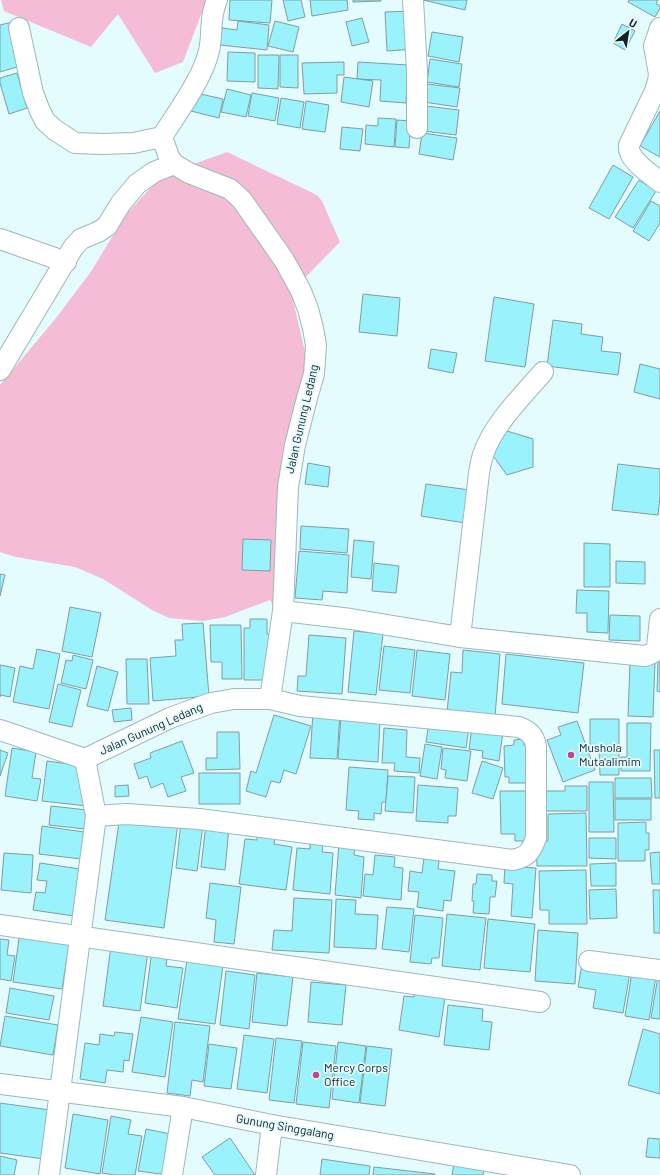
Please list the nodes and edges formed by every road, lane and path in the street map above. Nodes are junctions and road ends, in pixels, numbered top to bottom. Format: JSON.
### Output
{"nodes":[{"id":1,"x":218,"y":0,"type":"edge"},
{"id":2,"x":413,"y":0,"type":"edge"},
{"id":3,"x":19,"y":28,"type":"dead end"},
{"id":4,"x":660,"y":28,"type":"edge"},
{"id":5,"x":417,"y":128,"type":"dead end"},
{"id":6,"x":162,"y":137,"type":"junction"},
{"id":7,"x":174,"y":164,"type":"junction"},
{"id":8,"x":660,"y":182,"type":"edge"},
{"id":9,"x":0,"y":239,"type":"edge"},
{"id":10,"x":66,"y":262,"type":"junction"},
{"id":11,"x":8,"y":339,"type":"edge"},
{"id":12,"x":0,"y":370,"type":"edge"},
{"id":13,"x":543,"y":372,"type":"dead end"},
{"id":14,"x":283,"y":611,"type":"junction"},
{"id":15,"x":660,"y":619,"type":"edge"},
{"id":16,"x":460,"y":637,"type":"junction"},
{"id":17,"x":270,"y":700,"type":"junction"},
{"id":18,"x":0,"y":730,"type":"edge"},
{"id":19,"x":85,"y":759,"type":"junction"},
{"id":20,"x":96,"y":816,"type":"junction"},
{"id":21,"x":0,"y":925,"type":"edge"},
{"id":22,"x":80,"y":937,"type":"junction"},
{"id":23,"x":589,"y":961,"type":"dead end"},
{"id":24,"x":660,"y":970,"type":"edge"},
{"id":25,"x":540,"y":1002,"type":"dead end"},
{"id":26,"x":0,"y":1084,"type":"edge"},
{"id":27,"x":59,"y":1092,"type":"junction"},
{"id":28,"x":183,"y":1108,"type":"junction"},
{"id":29,"x":272,"y":1125,"type":"junction"},
{"id":30,"x":49,"y":1175,"type":"edge"},
{"id":31,"x":172,"y":1175,"type":"edge"},
{"id":32,"x":266,"y":1175,"type":"edge"},
{"id":33,"x":570,"y":1175,"type":"edge"}],
"edges":[{"from":1,"to":6,"type":"street"},
{"from":2,"to":5,"type":"street"},
{"from":3,"to":6,"type":"street"},
{"from":4,"to":8,"type":"street"},
{"from":6,"to":7,"type":"street"},
{"from":7,"to":10,"type":"street"},
{"from":7,"to":14,"type":"street","name":"Jalan Gunung Ledang"},
{"from":9,"to":10,"type":"street"},
{"from":10,"to":11,"type":"street"},
{"from":11,"to":12,"type":"street"},
{"from":13,"to":16,"type":"street"},
{"from":14,"to":16,"type":"street"},
{"from":14,"to":17,"type":"street","name":"Jalan Gunung Ledang"},
{"from":15,"to":16,"type":"street"},
{"from":17,"to":19,"type":"street","name":"Jalan Gunung Ledang"},
{"from":17,"to":20,"type":"street"},
{"from":18,"to":19,"type":"street","name":"Jalan Gunung Ledang"},
{"from":19,"to":20,"type":"street"},
{"from":20,"to":22,"type":"street"},
{"from":21,"to":22,"type":"street"},
{"from":22,"to":25,"type":"street"},
{"from":22,"to":27,"type":"street"},
{"from":23,"to":24,"type":"street"},
{"from":26,"to":27,"type":"street","name":"Gunung Singgalang"},
{"from":27,"to":28,"type":"street","name":"Gunung Singgalang"},
{"from":27,"to":30,"type":"street"},
{"from":28,"to":29,"type":"street","name":"Gunung Singgalang"},
{"from":28,"to":31,"type":"street"},
{"from":29,"to":32,"type":"street"},
{"from":29,"to":33,"type":"street","name":"Gunung Singgalang"}]}
